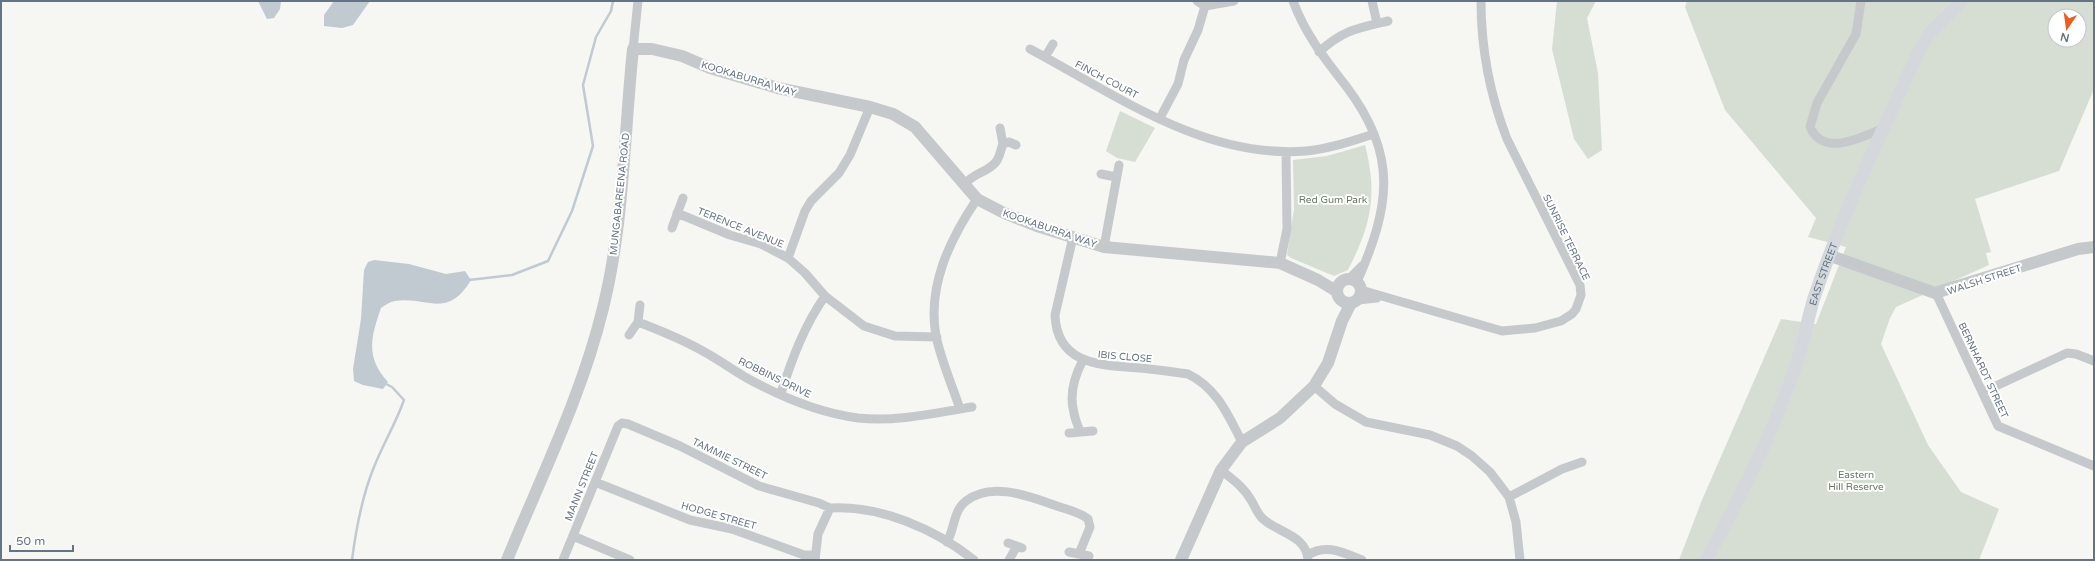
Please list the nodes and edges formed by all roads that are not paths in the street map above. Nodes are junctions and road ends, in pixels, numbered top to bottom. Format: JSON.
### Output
{"nodes":[{"id":1,"x":638,"y":1,"type":"edge"},
{"id":2,"x":1234,"y":1,"type":"edge"},
{"id":3,"x":1293,"y":1,"type":"edge"},
{"id":4,"x":1372,"y":1,"type":"edge"},
{"id":5,"x":1480,"y":1,"type":"edge"},
{"id":6,"x":1861,"y":1,"type":"edge"},
{"id":7,"x":1962,"y":1,"type":"edge"},
{"id":8,"x":1201,"y":4,"type":"edge"},
{"id":9,"x":1388,"y":21,"type":"dead end"},
{"id":10,"x":1377,"y":23,"type":"junction"},
{"id":11,"x":1053,"y":44,"type":"dead end"},
{"id":12,"x":633,"y":49,"type":"junction"},
{"id":13,"x":1030,"y":49,"type":"dead end"},
{"id":14,"x":1319,"y":52,"type":"junction"},
{"id":15,"x":1045,"y":57,"type":"junction"},
{"id":16,"x":870,"y":107,"type":"junction"},
{"id":17,"x":1160,"y":118,"type":"junction"},
{"id":18,"x":1000,"y":128,"type":"dead end"},
{"id":19,"x":1884,"y":128,"type":"junction"},
{"id":20,"x":1374,"y":134,"type":"junction"},
{"id":21,"x":1003,"y":144,"type":"junction"},
{"id":22,"x":1016,"y":145,"type":"dead end"},
{"id":23,"x":1286,"y":152,"type":"junction"},
{"id":24,"x":1119,"y":165,"type":"dead end"},
{"id":25,"x":1101,"y":174,"type":"dead end"},
{"id":26,"x":1116,"y":177,"type":"junction"},
{"id":27,"x":965,"y":184,"type":"junction"},
{"id":28,"x":683,"y":198,"type":"dead end"},
{"id":29,"x":977,"y":199,"type":"junction"},
{"id":30,"x":677,"y":213,"type":"junction"},
{"id":31,"x":672,"y":228,"type":"dead end"},
{"id":32,"x":1073,"y":237,"type":"junction"},
{"id":33,"x":1104,"y":247,"type":"junction"},
{"id":34,"x":2094,"y":247,"type":"edge"},
{"id":35,"x":1831,"y":256,"type":"junction"},
{"id":36,"x":788,"y":258,"type":"junction"},
{"id":37,"x":1280,"y":263,"type":"junction"},
{"id":38,"x":1349,"y":291,"type":"junction"},
{"id":39,"x":1936,"y":293,"type":"junction"},
{"id":40,"x":825,"y":296,"type":"junction"},
{"id":41,"x":640,"y":305,"type":"dead end"},
{"id":42,"x":638,"y":322,"type":"junction"},
{"id":43,"x":629,"y":334,"type":"dead end"},
{"id":44,"x":936,"y":336,"type":"junction"},
{"id":45,"x":1083,"y":360,"type":"junction"},
{"id":46,"x":2094,"y":361,"type":"edge"},
{"id":47,"x":1314,"y":386,"type":"junction"},
{"id":48,"x":1983,"y":392,"type":"junction"},
{"id":49,"x":781,"y":393,"type":"junction"},
{"id":50,"x":972,"y":407,"type":"dead end"},
{"id":51,"x":960,"y":409,"type":"junction"},
{"id":52,"x":622,"y":423,"type":"joint"},
{"id":53,"x":1093,"y":431,"type":"dead end"},
{"id":54,"x":1080,"y":432,"type":"junction"},
{"id":55,"x":1069,"y":433,"type":"dead end"},
{"id":56,"x":1242,"y":442,"type":"junction"},
{"id":57,"x":1582,"y":462,"type":"dead end"},
{"id":58,"x":2094,"y":466,"type":"edge"},
{"id":59,"x":1221,"y":470,"type":"junction"},
{"id":60,"x":595,"y":482,"type":"junction"},
{"id":61,"x":1509,"y":497,"type":"junction"},
{"id":62,"x":830,"y":508,"type":"junction"},
{"id":63,"x":573,"y":536,"type":"junction"},
{"id":64,"x":947,"y":542,"type":"junction"},
{"id":65,"x":1016,"y":546,"type":"dead end"},
{"id":66,"x":1069,"y":552,"type":"dead end"},
{"id":67,"x":815,"y":558,"type":"edge"},
{"id":68,"x":1308,"y":558,"type":"edge"},
{"id":69,"x":507,"y":560,"type":"edge"},
{"id":70,"x":563,"y":560,"type":"edge"},
{"id":71,"x":630,"y":560,"type":"edge"},
{"id":72,"x":974,"y":560,"type":"edge"},
{"id":73,"x":1009,"y":560,"type":"edge"},
{"id":74,"x":1181,"y":560,"type":"edge"},
{"id":75,"x":1362,"y":560,"type":"edge"},
{"id":76,"x":1520,"y":560,"type":"edge"},
{"id":77,"x":1706,"y":560,"type":"edge"}],
"edges":[{"from":1,"to":12,"type":"street","name":"MUNGABAREENA ROAD"},
{"from":2,"to":8,"type":"street"},
{"from":3,"to":14,"type":"street"},
{"from":4,"to":10,"type":"street"},
{"from":5,"to":38,"type":"street","name":"SUNRISE TERRACE"},
{"from":6,"to":19,"type":"street"},
{"from":7,"to":19,"type":"main road","name":"EAST STREET"},
{"from":8,"to":17,"type":"street"},
{"from":9,"to":10,"type":"street"},
{"from":10,"to":14,"type":"street"},
{"from":11,"to":15,"type":"street"},
{"from":12,"to":16,"type":"street","name":"KOOKABURRA WAY"},
{"from":12,"to":69,"type":"street","name":"MUNGABAREENA ROAD"},
{"from":13,"to":15,"type":"street","name":"FINCH COURT"},
{"from":14,"to":20,"type":"street"},
{"from":15,"to":17,"type":"street","name":"FINCH COURT"},
{"from":16,"to":27,"type":"street","name":"KOOKABURRA WAY"},
{"from":16,"to":36,"type":"street"},
{"from":17,"to":23,"type":"street","name":"FINCH COURT"},
{"from":18,"to":21,"type":"street"},
{"from":19,"to":35,"type":"main road","name":"EAST STREET"},
{"from":20,"to":23,"type":"street","name":"FINCH COURT"},
{"from":20,"to":38,"type":"street"},
{"from":21,"to":22,"type":"street"},
{"from":21,"to":27,"type":"street"},
{"from":23,"to":37,"type":"street"},
{"from":24,"to":26,"type":"street"},
{"from":25,"to":26,"type":"street"},
{"from":26,"to":33,"type":"street"},
{"from":27,"to":29,"type":"street","name":"KOOKABURRA WAY"},
{"from":28,"to":30,"type":"street"},
{"from":29,"to":32,"type":"street","name":"KOOKABURRA WAY"},
{"from":29,"to":44,"type":"street"},
{"from":30,"to":31,"type":"street"},
{"from":30,"to":36,"type":"street","name":"TERENCE AVENUE"},
{"from":32,"to":33,"type":"street","name":"KOOKABURRA WAY"},
{"from":32,"to":45,"type":"street","name":"IBIS CLOSE"},
{"from":33,"to":37,"type":"street","name":"KOOKABURRA WAY"},
{"from":34,"to":39,"type":"street","name":"WALSH STREET"},
{"from":35,"to":39,"type":"street","name":"WALSH STREET"},
{"from":35,"to":77,"type":"main road","name":"EAST STREET"},
{"from":36,"to":40,"type":"street","name":"TERENCE AVENUE"},
{"from":37,"to":38,"type":"street","name":"KOOKABURRA WAY"},
{"from":38,"to":47,"type":"street"},
{"from":39,"to":48,"type":"street","name":"BERNHARDT STREET"},
{"from":40,"to":44,"type":"street","name":"TERENCE AVENUE"},
{"from":40,"to":49,"type":"street"},
{"from":41,"to":42,"type":"street"},
{"from":42,"to":43,"type":"street"},
{"from":42,"to":49,"type":"street","name":"ROBBINS DRIVE"},
{"from":44,"to":51,"type":"street"},
{"from":45,"to":54,"type":"street"},
{"from":45,"to":56,"type":"street","name":"IBIS CLOSE"},
{"from":46,"to":48,"type":"street"},
{"from":47,"to":56,"type":"street"},
{"from":47,"to":61,"type":"street"},
{"from":48,"to":58,"type":"street","name":"BERNHARDT STREET"},
{"from":49,"to":51,"type":"street","name":"ROBBINS DRIVE"},
{"from":50,"to":51,"type":"street","name":"ROBBINS DRIVE"},
{"from":52,"to":60,"type":"street","name":"MANN STREET"},
{"from":52,"to":62,"type":"street","name":"TAMMIE STREET"},
{"from":53,"to":54,"type":"street"},
{"from":54,"to":55,"type":"street"},
{"from":56,"to":59,"type":"street"},
{"from":57,"to":61,"type":"street"},
{"from":59,"to":68,"type":"street"},
{"from":59,"to":74,"type":"street"},
{"from":60,"to":63,"type":"street","name":"MANN STREET"},
{"from":60,"to":67,"type":"street","name":"HODGE STREET"},
{"from":61,"to":76,"type":"street"},
{"from":62,"to":64,"type":"street","name":"TAMMIE STREET"},
{"from":62,"to":67,"type":"street"},
{"from":63,"to":70,"type":"street","name":"MANN STREET"},
{"from":63,"to":71,"type":"street"},
{"from":64,"to":66,"type":"street"},
{"from":64,"to":72,"type":"street","name":"TAMMIE STREET"},
{"from":65,"to":73,"type":"street"},
{"from":68,"to":75,"type":"street"}]}
